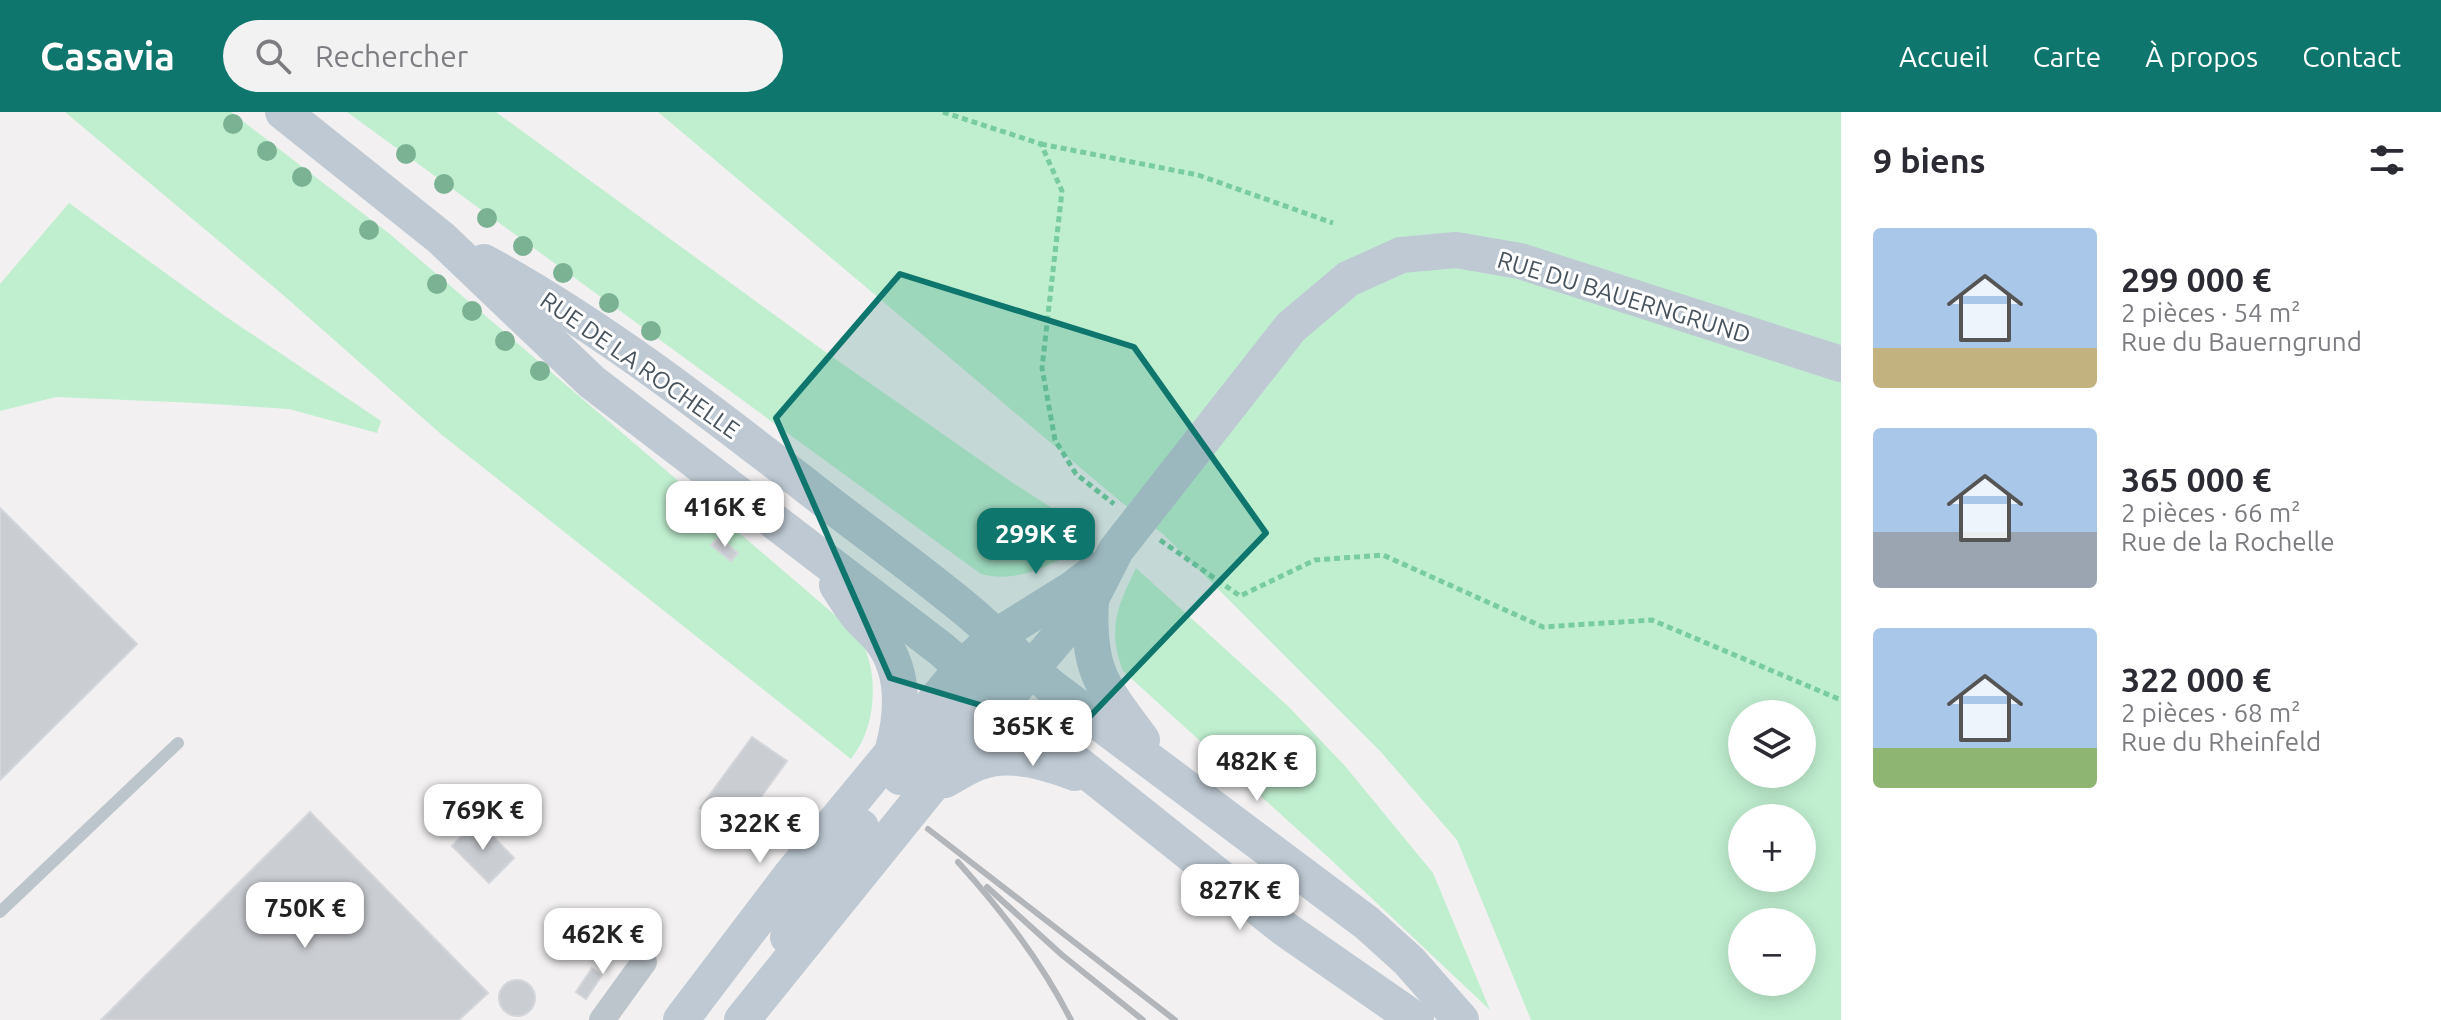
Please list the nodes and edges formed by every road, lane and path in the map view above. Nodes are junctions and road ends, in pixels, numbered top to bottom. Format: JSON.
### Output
{"nodes":[{"id":1,"x":283,"y":112,"type":"edge"},
{"id":2,"x":943,"y":112,"type":"edge"},
{"id":3,"x":1041,"y":144,"type":"junction"},
{"id":4,"x":1333,"y":223,"type":"dead end"},
{"id":5,"x":441,"y":238,"type":"junction"},
{"id":6,"x":1841,"y":364,"type":"edge"},
{"id":7,"x":1138,"y":521,"type":"junction"},
{"id":8,"x":818,"y":556,"type":"junction"},
{"id":9,"x":1112,"y":556,"type":"junction"},
{"id":10,"x":1091,"y":599,"type":"junction"},
{"id":11,"x":995,"y":637,"type":"junction"},
{"id":12,"x":1030,"y":670,"type":"junction"},
{"id":13,"x":983,"y":685,"type":"junction"},
{"id":14,"x":1841,"y":700,"type":"edge"},
{"id":15,"x":178,"y":743,"type":"dead end"},
{"id":16,"x":892,"y":751,"type":"junction"},
{"id":17,"x":1168,"y":773,"type":"junction"},
{"id":18,"x":1103,"y":785,"type":"junction"},
{"id":19,"x":927,"y":791,"type":"junction"},
{"id":20,"x":0,"y":912,"type":"edge"},
{"id":21,"x":644,"y":962,"type":"dead end"},
{"id":22,"x":749,"y":1011,"type":"edge"},
{"id":23,"x":602,"y":1020,"type":"edge"},
{"id":24,"x":681,"y":1020,"type":"edge"},
{"id":25,"x":1416,"y":1020,"type":"edge"},
{"id":26,"x":1461,"y":1020,"type":"edge"}],
"edges":[{"from":1,"to":5,"type":"main road","name":"RUE DE LA ROCHELLE"},
{"from":2,"to":3,"type":"path"},
{"from":3,"to":4,"type":"path"},
{"from":3,"to":7,"type":"path"},
{"from":5,"to":8,"type":"main road","name":"RUE DE LA ROCHELLE"},
{"from":5,"to":11,"type":"main road","name":"RUE DE LA ROCHELLE"},
{"from":6,"to":7,"type":"main road","name":"RUE DU BAUERNGRUND"},
{"from":7,"to":9,"type":"main road","name":"RUE DU BAUERNGRUND"},
{"from":7,"to":14,"type":"path"},
{"from":8,"to":13,"type":"main road","name":"RUE DE LA ROCHELLE"},
{"from":8,"to":16,"type":"main road"},
{"from":9,"to":10,"type":"main road","name":"RUE DU BAUERNGRUND"},
{"from":9,"to":11,"type":"main road","name":"RUE DU BAUERNGRUND"},
{"from":10,"to":12,"type":"main road","name":"RUE DU BAUERNGRUND"},
{"from":10,"to":17,"type":"main road"},
{"from":11,"to":12,"type":"main road","name":"RUE DE LA ROCHELLE"},
{"from":11,"to":13,"type":"main road","name":"RUE DU BAUERNGRUND"},
{"from":12,"to":13,"type":"main road","name":"RUE DU BAUERNGRUND"},
{"from":12,"to":17,"type":"main road","name":"RUE DE LA ROCHELLE"},
{"from":13,"to":16,"type":"main road"},
{"from":13,"to":18,"type":"main road","name":"RUE DE LA ROCHELLE"},
{"from":13,"to":19,"type":"main road"},
{"from":13,"to":22,"type":"main road"},
{"from":15,"to":20,"type":"lane"},
{"from":16,"to":24,"type":"main road"},
{"from":17,"to":26,"type":"main road","name":"RUE DE LA ROCHELLE"},
{"from":18,"to":19,"type":"main road"},
{"from":18,"to":25,"type":"main road","name":"RUE DE LA ROCHELLE"},
{"from":19,"to":22,"type":"main road"},
{"from":21,"to":23,"type":"street"}]}
